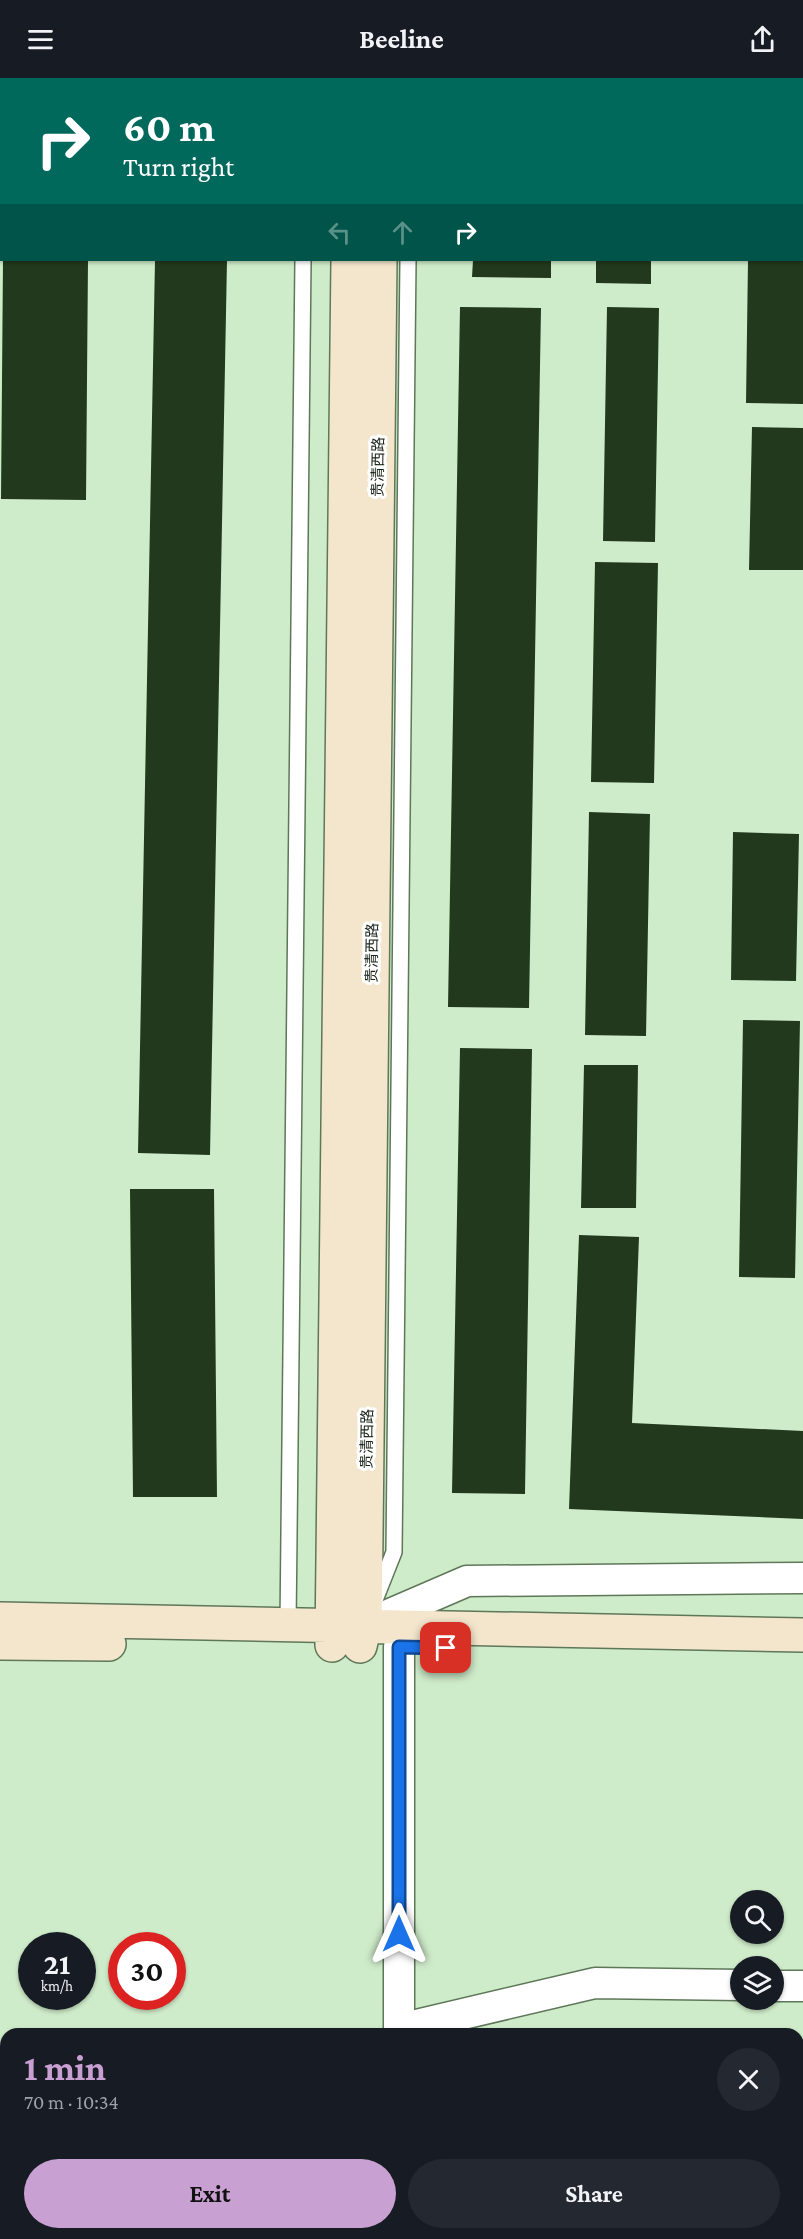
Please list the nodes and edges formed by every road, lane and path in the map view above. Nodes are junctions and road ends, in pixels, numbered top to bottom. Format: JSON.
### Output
{"nodes":[{"id":1,"x":303,"y":261,"type":"edge"},
{"id":2,"x":348,"y":261,"type":"edge"},
{"id":3,"x":380,"y":261,"type":"edge"},
{"id":4,"x":408,"y":261,"type":"edge"},
{"id":5,"x":803,"y":1578,"type":"edge"},
{"id":6,"x":0,"y":1619,"type":"edge"},
{"id":7,"x":288,"y":1625,"type":"junction"},
{"id":8,"x":348,"y":1635,"type":"junction"},
{"id":9,"x":803,"y":1635,"type":"edge"},
{"id":10,"x":0,"y":1643,"type":"edge"},
{"id":11,"x":399,"y":1647,"type":"junction"},
{"id":12,"x":803,"y":1657,"type":"edge"},
{"id":13,"x":730,"y":1985,"type":"edge"},
{"id":14,"x":784,"y":1986,"type":"edge"},
{"id":15,"x":803,"y":1986,"type":"edge"},
{"id":16,"x":399,"y":2028,"type":"edge"},
{"id":17,"x":415,"y":2028,"type":"edge"}],
"edges":[{"from":1,"to":7,"type":"lane"},
{"from":2,"to":8,"type":"main road"},
{"from":3,"to":8,"type":"main road","name":"贵清西路"},
{"from":4,"to":8,"type":"lane"},
{"from":5,"to":8,"type":"street"},
{"from":6,"to":7,"type":"main road"},
{"from":7,"to":8,"type":"main road"},
{"from":8,"to":9,"type":"main road"},
{"from":8,"to":10,"type":"main road"},
{"from":8,"to":11,"type":"main road"},
{"from":11,"to":12,"type":"main road"},
{"from":11,"to":16,"type":"street"},
{"from":13,"to":17,"type":"street"},
{"from":14,"to":15,"type":"street"}]}
